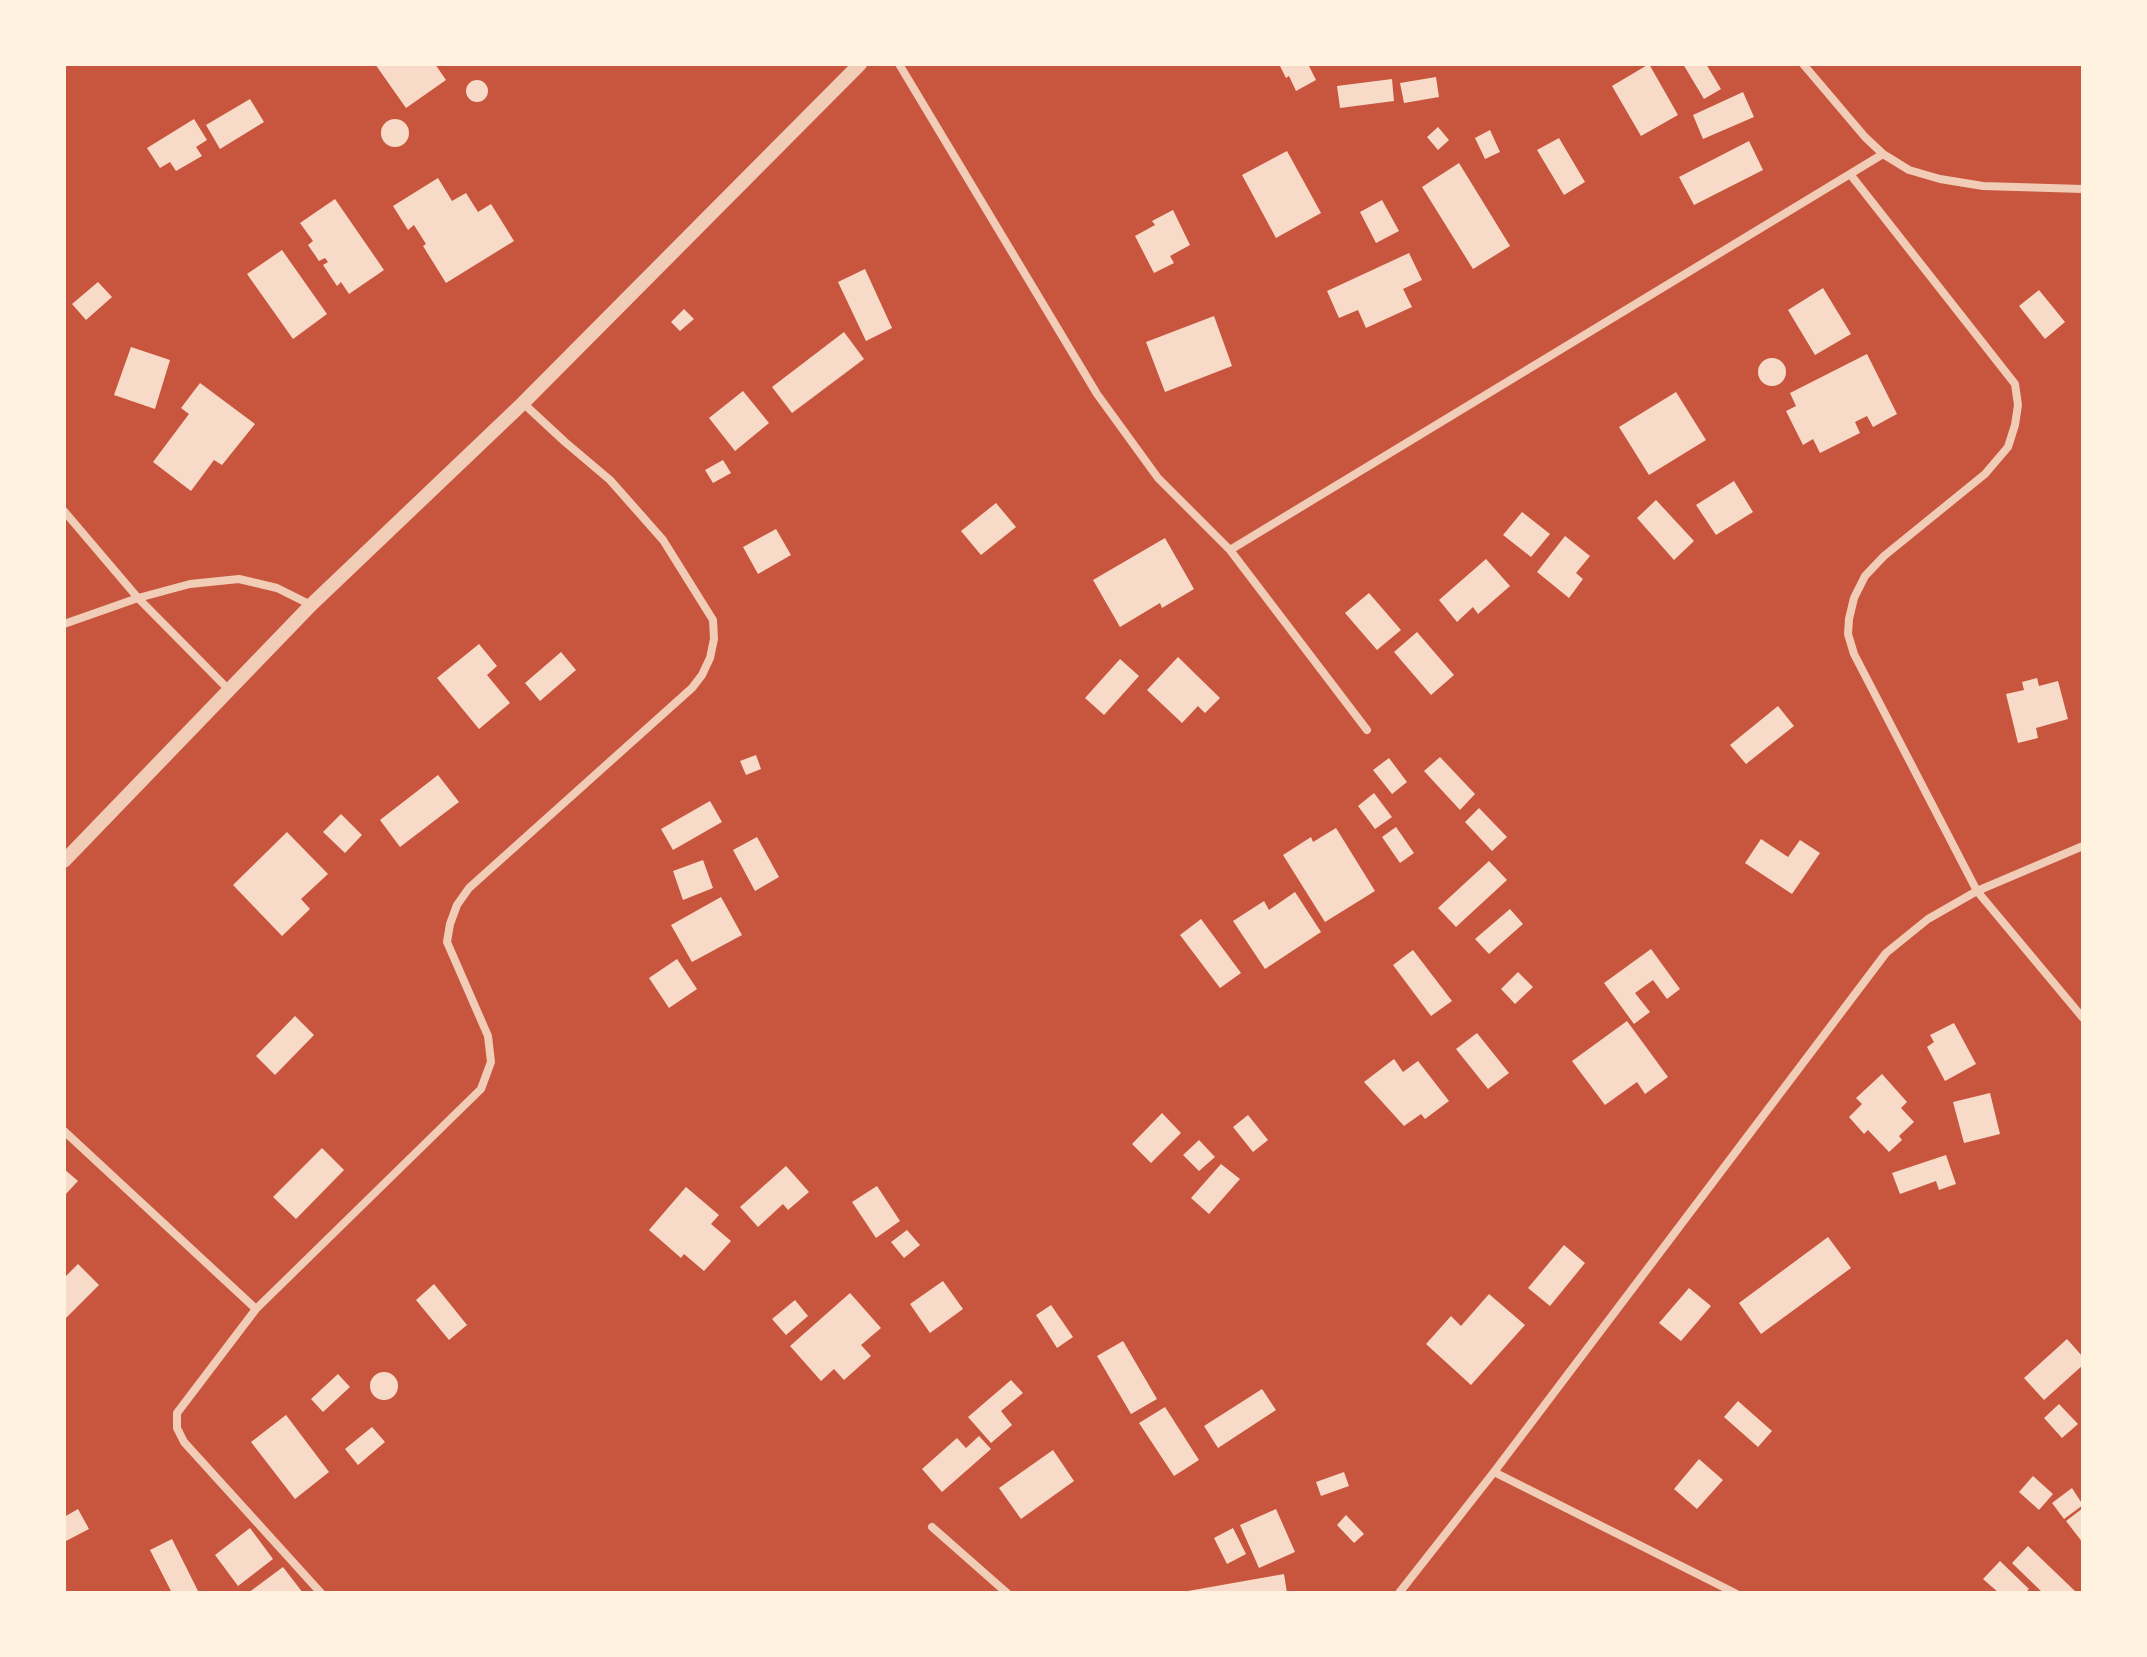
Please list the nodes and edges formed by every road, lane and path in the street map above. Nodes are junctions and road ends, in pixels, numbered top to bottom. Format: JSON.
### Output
{"nodes":[{"id":1,"x":860,"y":64,"type":"edge"},
{"id":2,"x":899,"y":64,"type":"edge"},
{"id":3,"x":1803,"y":64,"type":"edge"},
{"id":4,"x":1883,"y":154,"type":"junction"},
{"id":5,"x":1850,"y":174,"type":"junction"},
{"id":6,"x":2083,"y":189,"type":"edge"},
{"id":7,"x":523,"y":403,"type":"junction"},
{"id":8,"x":64,"y":511,"type":"edge"},
{"id":9,"x":1230,"y":550,"type":"junction"},
{"id":10,"x":138,"y":598,"type":"junction"},
{"id":11,"x":311,"y":605,"type":"junction"},
{"id":12,"x":64,"y":624,"type":"edge"},
{"id":13,"x":229,"y":690,"type":"junction"},
{"id":14,"x":1367,"y":730,"type":"dead end"},
{"id":15,"x":2083,"y":846,"type":"edge"},
{"id":16,"x":64,"y":861,"type":"edge"},
{"id":17,"x":1977,"y":891,"type":"junction"},
{"id":18,"x":2083,"y":1018,"type":"edge"},
{"id":19,"x":64,"y":1131,"type":"edge"},
{"id":20,"x":256,"y":1309,"type":"junction"},
{"id":21,"x":1494,"y":1472,"type":"junction"},
{"id":22,"x":932,"y":1527,"type":"dead end"},
{"id":23,"x":321,"y":1593,"type":"edge"},
{"id":24,"x":1007,"y":1593,"type":"edge"},
{"id":25,"x":1399,"y":1593,"type":"edge"},
{"id":26,"x":1735,"y":1593,"type":"edge"}],
"edges":[{"from":1,"to":7,"type":"street"},
{"from":2,"to":9,"type":"street"},
{"from":3,"to":4,"type":"street"},
{"from":4,"to":5,"type":"street"},
{"from":4,"to":6,"type":"street"},
{"from":5,"to":9,"type":"street"},
{"from":5,"to":17,"type":"street"},
{"from":7,"to":11,"type":"street"},
{"from":7,"to":20,"type":"street"},
{"from":8,"to":10,"type":"street"},
{"from":9,"to":14,"type":"street"},
{"from":10,"to":11,"type":"street"},
{"from":10,"to":12,"type":"street"},
{"from":10,"to":13,"type":"street"},
{"from":11,"to":13,"type":"street"},
{"from":13,"to":16,"type":"street"},
{"from":15,"to":17,"type":"street"},
{"from":17,"to":18,"type":"street"},
{"from":17,"to":21,"type":"street"},
{"from":19,"to":20,"type":"street"},
{"from":20,"to":23,"type":"street"},
{"from":21,"to":25,"type":"street"},
{"from":21,"to":26,"type":"street"},
{"from":22,"to":24,"type":"street"}]}
